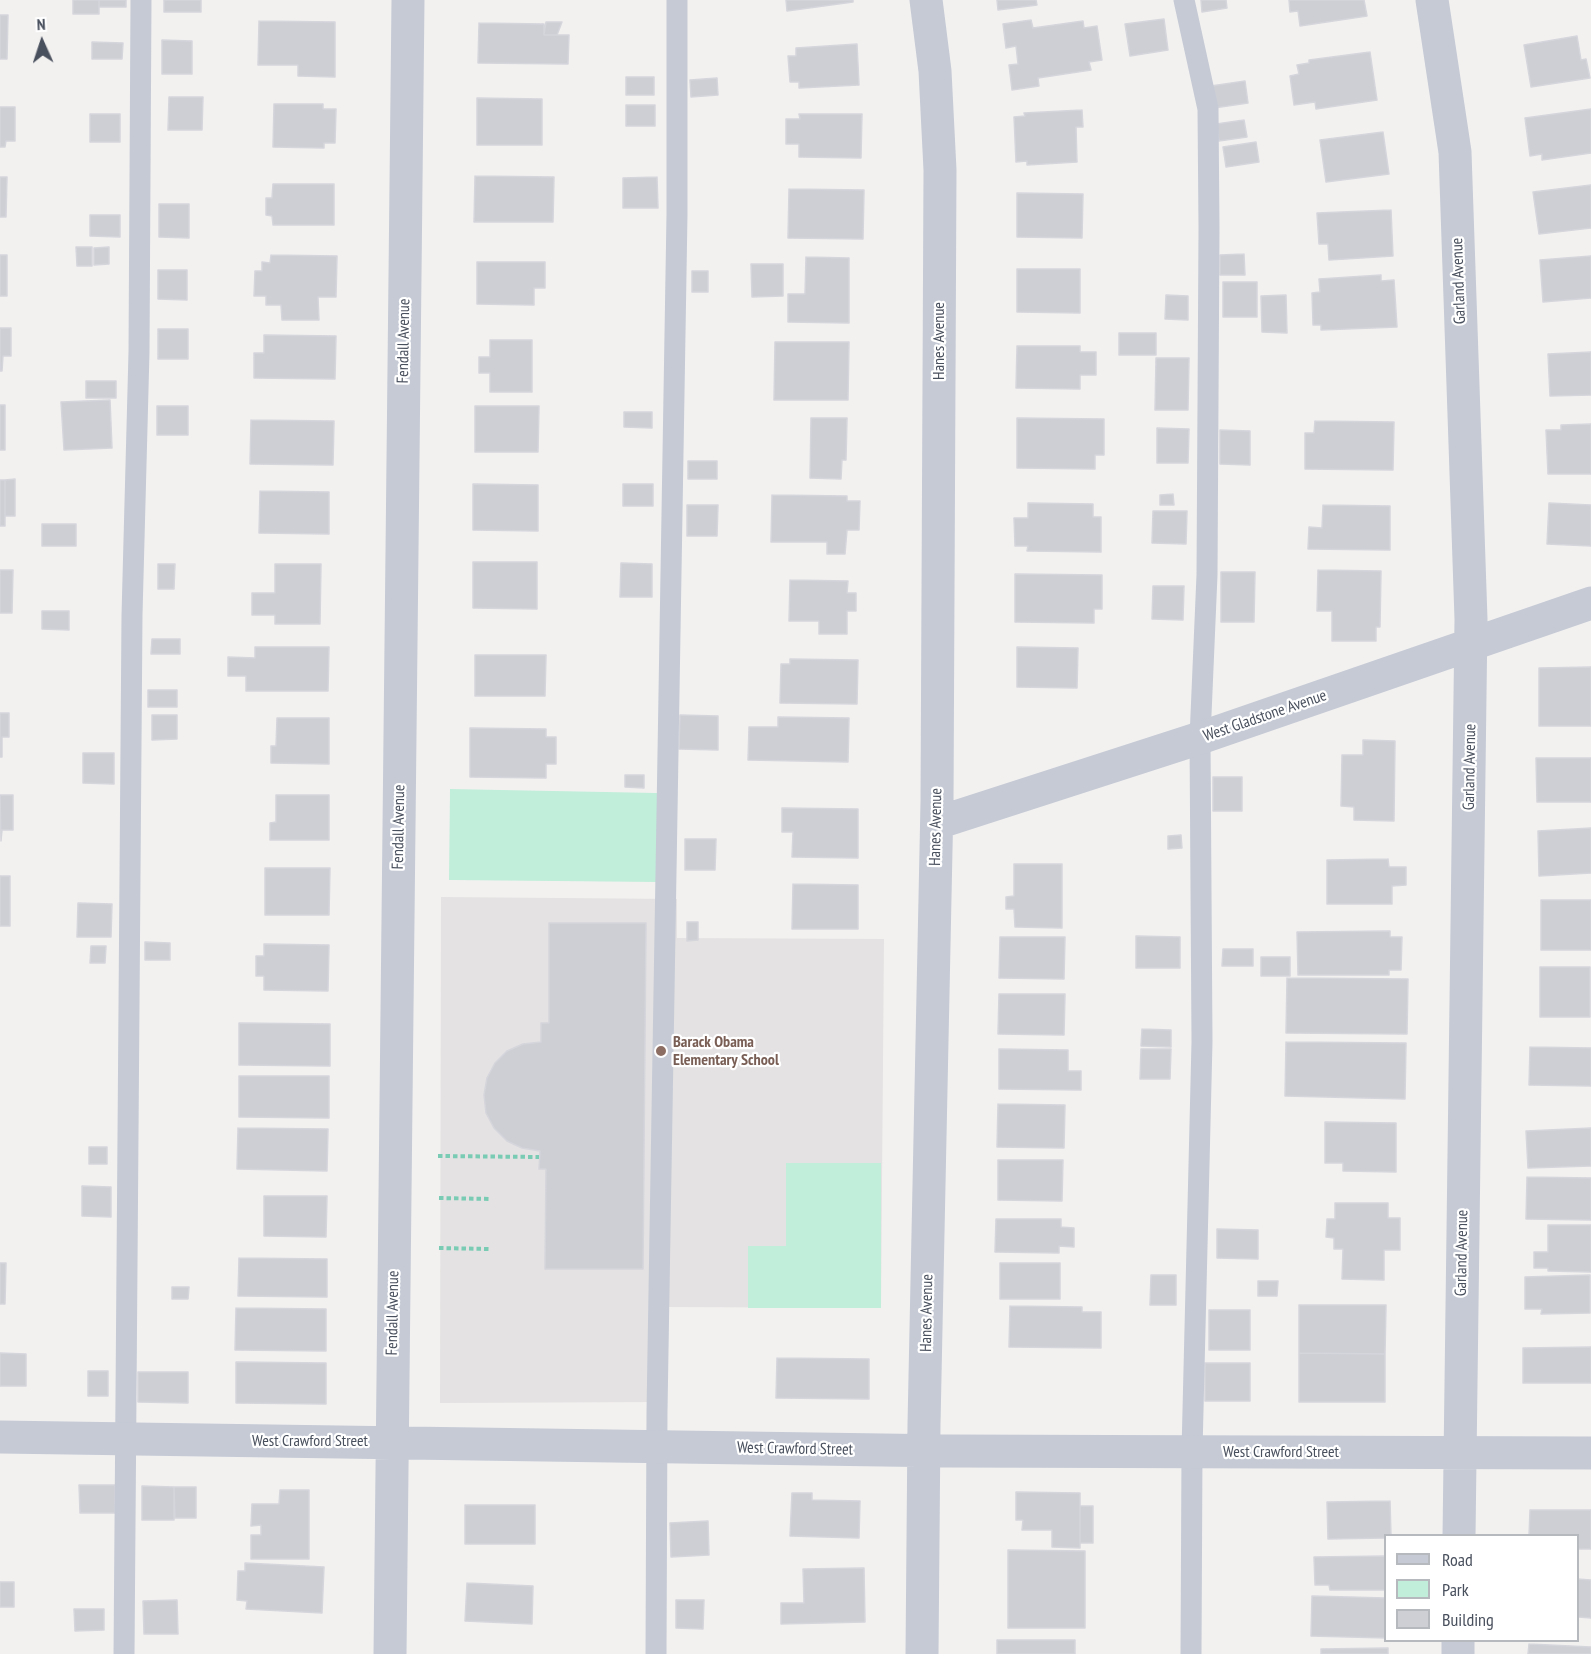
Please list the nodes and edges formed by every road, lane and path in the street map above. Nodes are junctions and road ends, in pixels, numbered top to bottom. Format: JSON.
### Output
{"nodes":[{"id":1,"x":141,"y":0,"type":"edge"},
{"id":2,"x":408,"y":0,"type":"edge"},
{"id":3,"x":677,"y":0,"type":"edge"},
{"id":4,"x":926,"y":0,"type":"edge"},
{"id":5,"x":1184,"y":0,"type":"edge"},
{"id":6,"x":1432,"y":0,"type":"edge"},
{"id":7,"x":1591,"y":603,"type":"edge"},
{"id":8,"x":1471,"y":645,"type":"junction"},
{"id":9,"x":1200,"y":738,"type":"junction"},
{"id":10,"x":937,"y":823,"type":"junction"},
{"id":11,"x":438,"y":1156,"type":"dead end"},
{"id":12,"x":540,"y":1157,"type":"dead end"},
{"id":13,"x":439,"y":1198,"type":"dead end"},
{"id":14,"x":491,"y":1199,"type":"dead end"},
{"id":15,"x":439,"y":1248,"type":"dead end"},
{"id":16,"x":490,"y":1249,"type":"dead end"},
{"id":17,"x":0,"y":1437,"type":"edge"},
{"id":18,"x":125,"y":1440,"type":"junction"},
{"id":19,"x":392,"y":1442,"type":"junction"},
{"id":20,"x":657,"y":1447,"type":"junction"},
{"id":21,"x":924,"y":1450,"type":"junction"},
{"id":22,"x":1192,"y":1451,"type":"junction"},
{"id":23,"x":1459,"y":1453,"type":"junction"},
{"id":24,"x":1591,"y":1453,"type":"edge"},
{"id":25,"x":1459,"y":1534,"type":"edge"},
{"id":26,"x":124,"y":1654,"type":"edge"},
{"id":27,"x":390,"y":1654,"type":"edge"},
{"id":28,"x":656,"y":1654,"type":"edge"},
{"id":29,"x":922,"y":1654,"type":"edge"},
{"id":30,"x":1191,"y":1654,"type":"edge"}],
"edges":[{"from":1,"to":18,"type":"lane"},
{"from":2,"to":19,"type":"street","name":"Fendall Avenue"},
{"from":3,"to":20,"type":"lane"},
{"from":4,"to":10,"type":"street","name":"Hanes Avenue"},
{"from":5,"to":9,"type":"lane"},
{"from":6,"to":8,"type":"street","name":"Garland Avenue"},
{"from":7,"to":8,"type":"street","name":"West Gladstone Avenue"},
{"from":8,"to":9,"type":"street","name":"West Gladstone Avenue"},
{"from":8,"to":23,"type":"street","name":"Garland Avenue"},
{"from":9,"to":10,"type":"street","name":"West Gladstone Avenue"},
{"from":9,"to":22,"type":"lane"},
{"from":10,"to":21,"type":"street","name":"Hanes Avenue"},
{"from":11,"to":12,"type":"path"},
{"from":13,"to":14,"type":"path"},
{"from":15,"to":16,"type":"path"},
{"from":17,"to":18,"type":"street","name":"West Crawford Street"},
{"from":18,"to":19,"type":"street","name":"West Crawford Street"},
{"from":18,"to":26,"type":"lane"},
{"from":19,"to":20,"type":"street","name":"West Crawford Street"},
{"from":19,"to":27,"type":"street","name":"Fendall Avenue"},
{"from":20,"to":21,"type":"street","name":"West Crawford Street"},
{"from":20,"to":28,"type":"lane"},
{"from":21,"to":22,"type":"street","name":"West Crawford Street"},
{"from":21,"to":29,"type":"street","name":"Hanes Avenue"},
{"from":22,"to":23,"type":"street","name":"West Crawford Street"},
{"from":22,"to":30,"type":"lane"},
{"from":23,"to":24,"type":"street","name":"West Crawford Street"},
{"from":23,"to":25,"type":"street","name":"Garland Avenue"}]}
